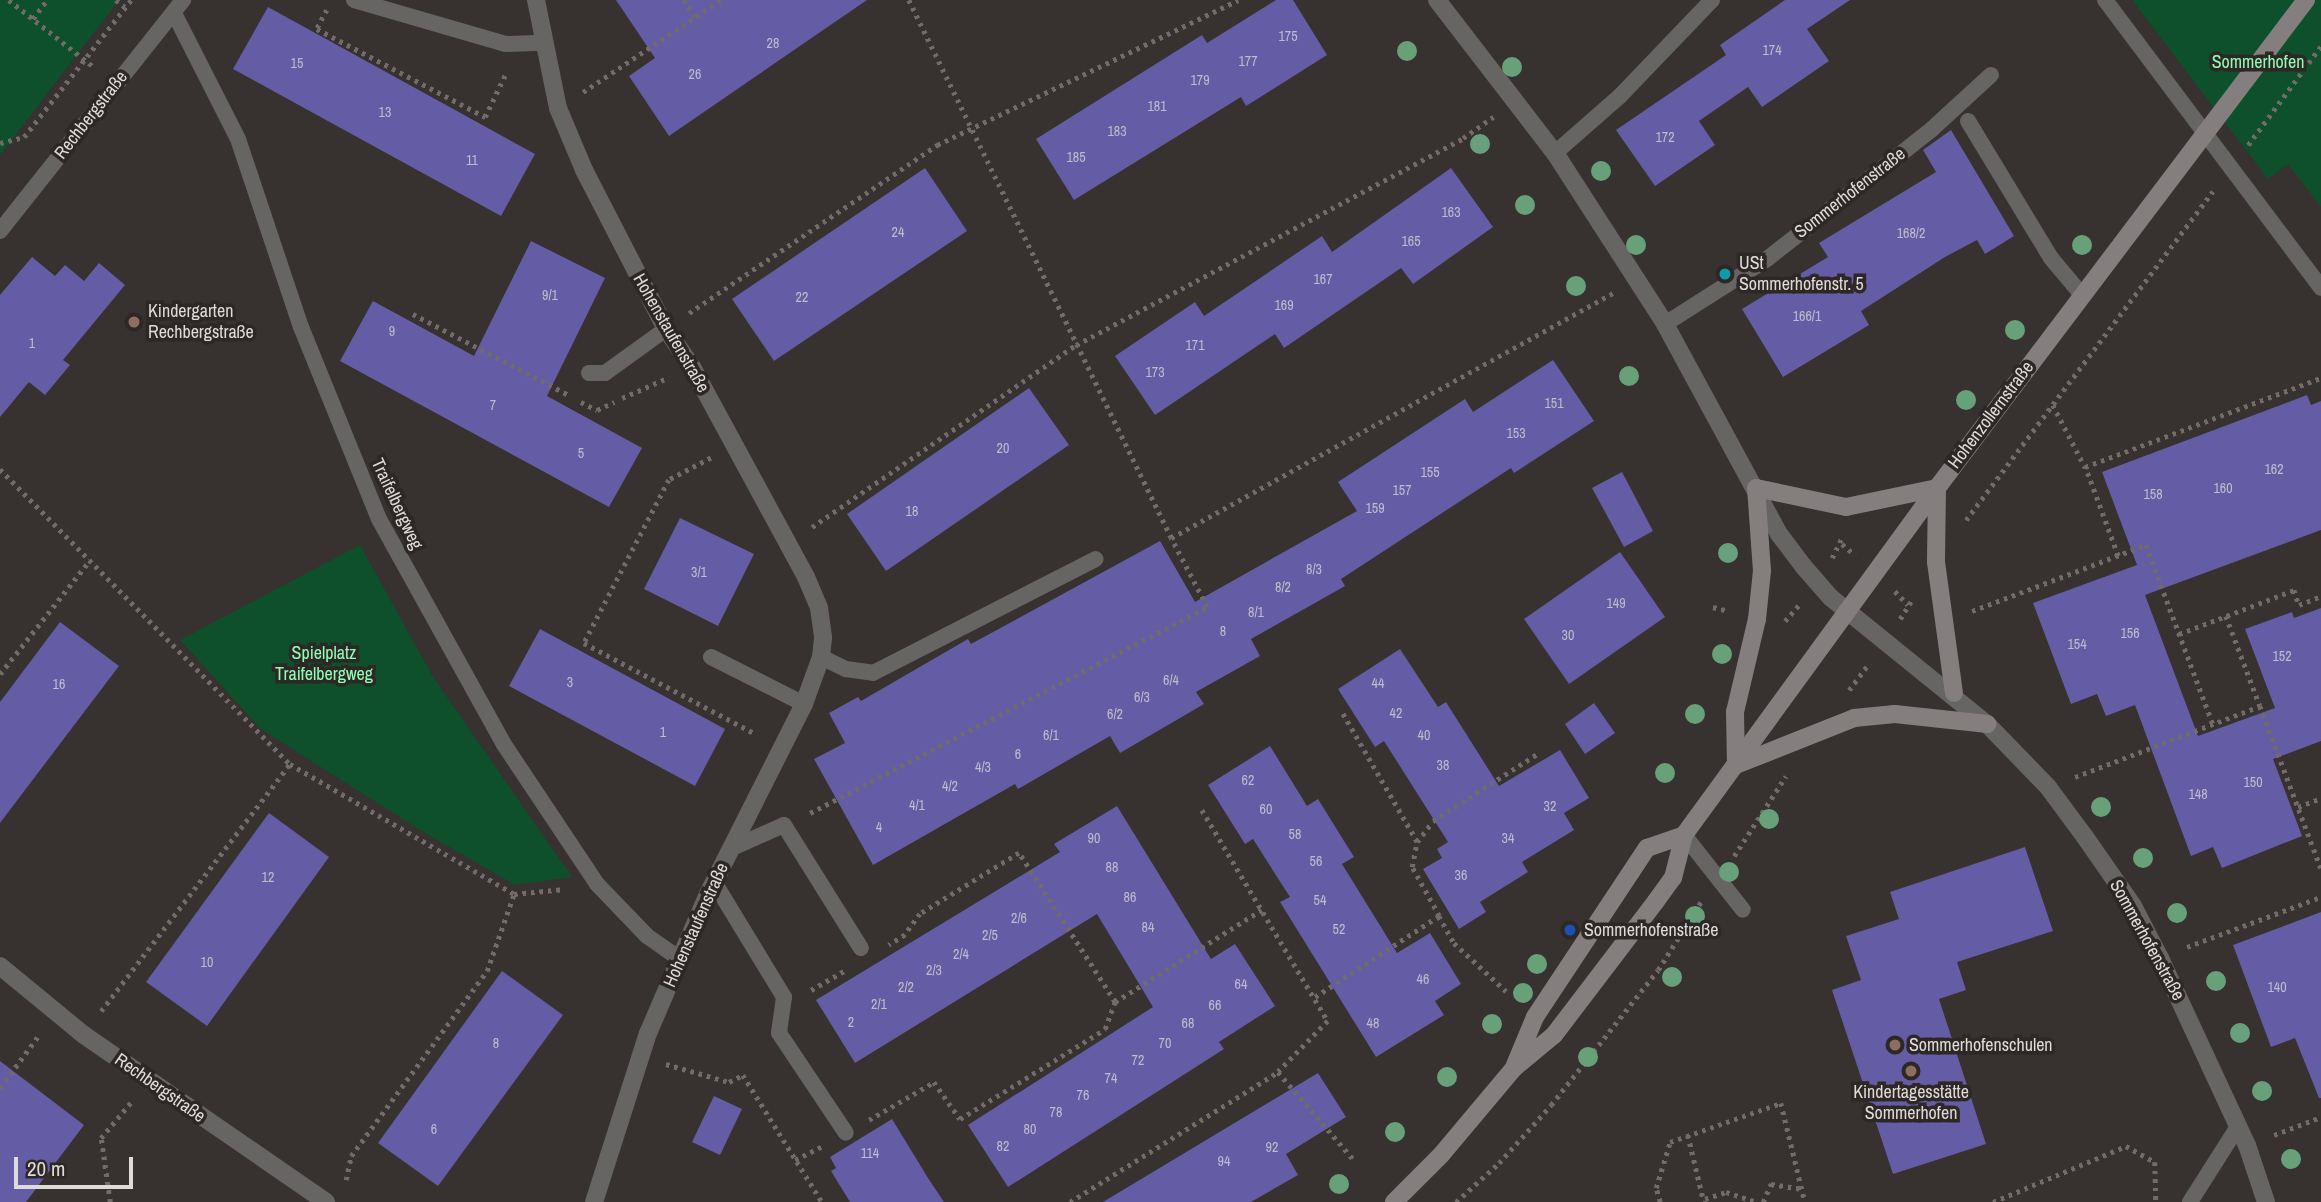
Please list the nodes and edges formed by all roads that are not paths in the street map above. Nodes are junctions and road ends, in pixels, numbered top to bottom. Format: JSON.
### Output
{"nodes":[{"id":1,"x":354,"y":0,"type":"edge"},
{"id":2,"x":536,"y":0,"type":"edge"},
{"id":3,"x":1437,"y":0,"type":"edge"},
{"id":4,"x":1712,"y":0,"type":"edge"},
{"id":5,"x":2105,"y":0,"type":"edge"},
{"id":6,"x":2306,"y":0,"type":"edge"},
{"id":7,"x":179,"y":6,"type":"edge"},
{"id":8,"x":543,"y":43,"type":"junction"},
{"id":9,"x":1991,"y":75,"type":"dead end"},
{"id":10,"x":1968,"y":121,"type":"dead end"},
{"id":11,"x":2204,"y":135,"type":"junction"},
{"id":12,"x":1555,"y":153,"type":"junction"},
{"id":13,"x":0,"y":231,"type":"edge"},
{"id":14,"x":2321,"y":288,"type":"edge"},
{"id":15,"x":2082,"y":295,"type":"junction"},
{"id":16,"x":1665,"y":324,"type":"junction"},
{"id":17,"x":666,"y":329,"type":"junction"},
{"id":18,"x":589,"y":373,"type":"dead end"},
{"id":19,"x":1756,"y":488,"type":"junction"},
{"id":20,"x":1937,"y":488,"type":"junction"},
{"id":21,"x":1096,"y":559,"type":"dead end"},
{"id":22,"x":1847,"y":610,"type":"junction"},
{"id":23,"x":711,"y":657,"type":"dead end"},
{"id":24,"x":821,"y":657,"type":"junction"},
{"id":25,"x":1954,"y":693,"type":"junction"},
{"id":26,"x":804,"y":704,"type":"junction"},
{"id":27,"x":1987,"y":724,"type":"junction"},
{"id":28,"x":1736,"y":765,"type":"junction"},
{"id":29,"x":1684,"y":835,"type":"junction"},
{"id":30,"x":730,"y":849,"type":"junction"},
{"id":31,"x":714,"y":883,"type":"junction"},
{"id":32,"x":1743,"y":910,"type":"dead end"},
{"id":33,"x":861,"y":948,"type":"dead end"},
{"id":34,"x":679,"y":957,"type":"junction"},
{"id":35,"x":0,"y":966,"type":"edge"},
{"id":36,"x":1514,"y":1069,"type":"junction"},
{"id":37,"x":2237,"y":1128,"type":"junction"},
{"id":38,"x":846,"y":1133,"type":"road end"},
{"id":39,"x":326,"y":1202,"type":"edge"},
{"id":40,"x":594,"y":1202,"type":"edge"},
{"id":41,"x":1394,"y":1202,"type":"edge"},
{"id":42,"x":2190,"y":1202,"type":"edge"},
{"id":43,"x":2266,"y":1202,"type":"edge"}],
"edges":[{"from":1,"to":8,"type":"lane"},
{"from":2,"to":8,"type":"street","name":"Hohenstaufenstraße"},
{"from":3,"to":12,"type":"street","name":"Sommerhofenstraße"},
{"from":4,"to":12,"type":"lane"},
{"from":5,"to":11,"type":"lane"},
{"from":6,"to":11,"type":"street","name":"Hohenzollernstraße"},
{"from":7,"to":13,"type":"lane","name":"Rechbergstraße"},
{"from":7,"to":34,"type":"lane","name":"Traifelbergweg"},
{"from":8,"to":17,"type":"street","name":"Hohenstaufenstraße"},
{"from":9,"to":16,"type":"lane","name":"Sommerhofenstraße"},
{"from":10,"to":15,"type":"lane"},
{"from":11,"to":14,"type":"lane"},
{"from":11,"to":15,"type":"street","name":"Hohenzollernstraße"},
{"from":12,"to":16,"type":"street","name":"Sommerhofenstraße"},
{"from":15,"to":20,"type":"street","name":"Hohenzollernstraße"},
{"from":16,"to":19,"type":"street","name":"Sommerhofenstraße"},
{"from":17,"to":18,"type":"lane"},
{"from":17,"to":24,"type":"street","name":"Hohenstaufenstraße"},
{"from":19,"to":20,"type":"street"},
{"from":19,"to":22,"type":"street","name":"Sommerhofenstraße"},
{"from":19,"to":28,"type":"street"},
{"from":20,"to":22,"type":"street","name":"Hohenzollernstraße"},
{"from":20,"to":25,"type":"street"},
{"from":21,"to":24,"type":"lane"},
{"from":22,"to":25,"type":"street","name":"Sommerhofenstraße"},
{"from":22,"to":28,"type":"street","name":"Hohenzollernstraße"},
{"from":23,"to":26,"type":"lane"},
{"from":24,"to":26,"type":"street","name":"Hohenstaufenstraße"},
{"from":25,"to":27,"type":"street","name":"Sommerhofenstraße"},
{"from":26,"to":30,"type":"street","name":"Hohenstaufenstraße"},
{"from":27,"to":28,"type":"street"},
{"from":27,"to":37,"type":"street","name":"Sommerhofenstraße"},
{"from":28,"to":29,"type":"street","name":"Hohenzollernstraße"},
{"from":29,"to":32,"type":"lane"},
{"from":29,"to":36,"type":"street","name":"Hohenzollernstraße"},
{"from":29,"to":36,"type":"street","name":"Hohenzollernstraße"},
{"from":30,"to":31,"type":"street","name":"Hohenstaufenstraße"},
{"from":30,"to":33,"type":"lane"},
{"from":31,"to":34,"type":"street","name":"Hohenstaufenstraße"},
{"from":31,"to":38,"type":"lane"},
{"from":34,"to":40,"type":"street","name":"Hohenstaufenstraße"},
{"from":35,"to":39,"type":"street","name":"Rechbergstraße"},
{"from":36,"to":41,"type":"street","name":"Hohenzollernstraße"},
{"from":37,"to":42,"type":"lane"},
{"from":37,"to":43,"type":"street","name":"Sommerhofenstraße"}]}
